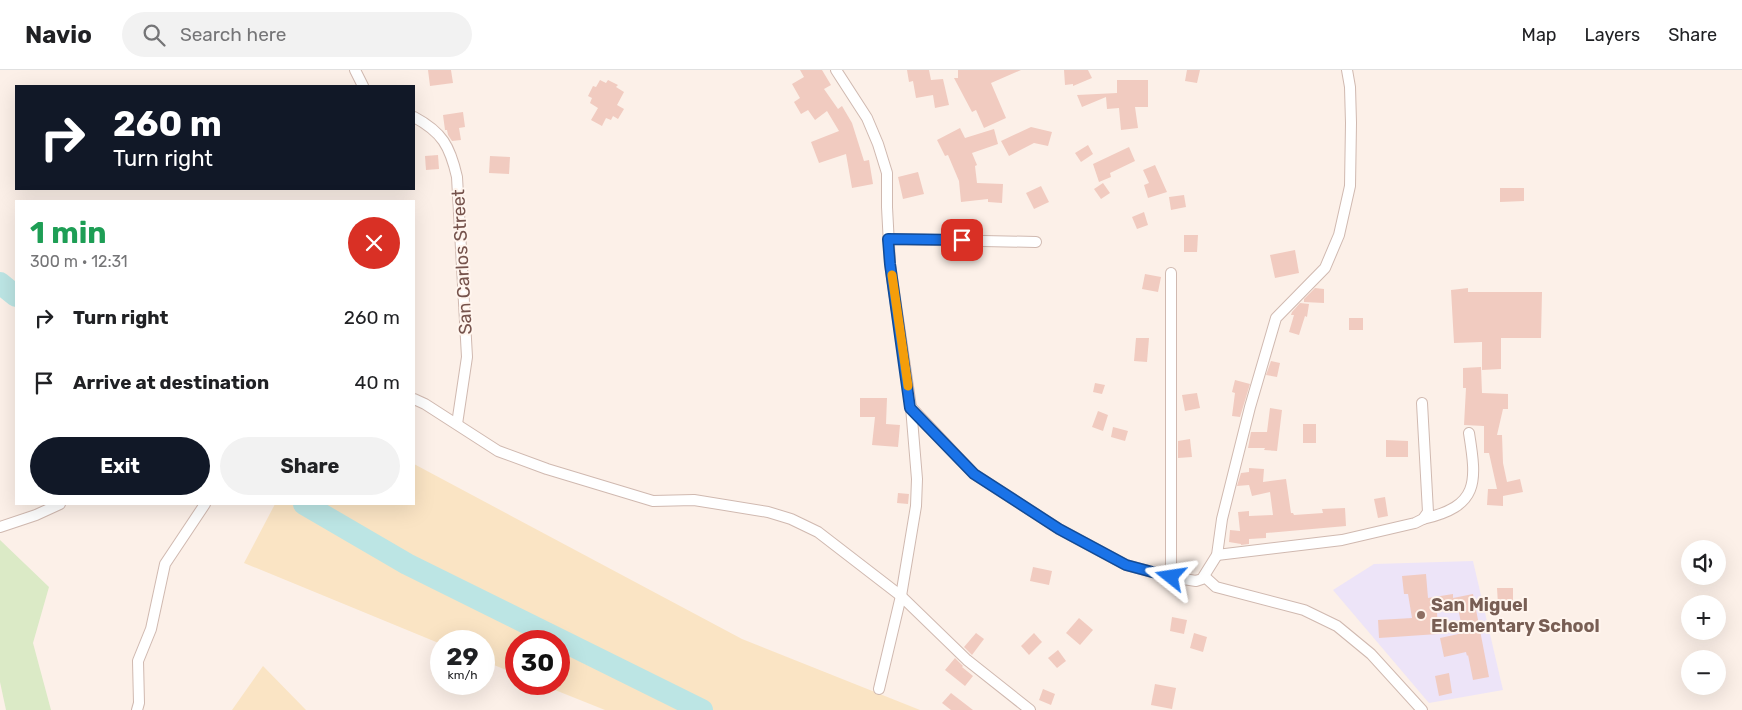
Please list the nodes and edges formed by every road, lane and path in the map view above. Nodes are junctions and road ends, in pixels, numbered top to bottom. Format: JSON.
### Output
{"nodes":[{"id":1,"x":355,"y":70,"type":"edge"},
{"id":2,"x":836,"y":70,"type":"edge"},
{"id":3,"x":1347,"y":70,"type":"edge"},
{"id":4,"x":363,"y":85,"type":"edge"},
{"id":5,"x":415,"y":118,"type":"edge"},
{"id":6,"x":888,"y":239,"type":"junction"},
{"id":7,"x":1036,"y":242,"type":"dead end"},
{"id":8,"x":1171,"y":273,"type":"dead end"},
{"id":9,"x":415,"y":399,"type":"edge"},
{"id":10,"x":1422,"y":403,"type":"dead end"},
{"id":11,"x":910,"y":408,"type":"junction"},
{"id":12,"x":457,"y":424,"type":"junction"},
{"id":13,"x":1470,"y":433,"type":"dead end"},
{"id":14,"x":58,"y":505,"type":"edge"},
{"id":15,"x":204,"y":505,"type":"edge"},
{"id":16,"x":1423,"y":519,"type":"junction"},
{"id":17,"x":0,"y":527,"type":"edge"},
{"id":18,"x":1217,"y":555,"type":"junction"},
{"id":19,"x":1171,"y":577,"type":"junction"},
{"id":20,"x":1205,"y":577,"type":"junction"},
{"id":21,"x":901,"y":596,"type":"junction"},
{"id":22,"x":879,"y":688,"type":"dead end"},
{"id":23,"x":137,"y":710,"type":"edge"},
{"id":24,"x":1030,"y":710,"type":"edge"},
{"id":25,"x":1422,"y":710,"type":"edge"}],
"edges":[{"from":1,"to":4,"type":"street"},
{"from":2,"to":6,"type":"street"},
{"from":3,"to":18,"type":"street"},
{"from":5,"to":12,"type":"street","name":"San Carlos Street"},
{"from":6,"to":7,"type":"street"},
{"from":6,"to":11,"type":"street"},
{"from":8,"to":19,"type":"street"},
{"from":9,"to":12,"type":"street"},
{"from":10,"to":16,"type":"street"},
{"from":11,"to":19,"type":"street"},
{"from":11,"to":21,"type":"street"},
{"from":12,"to":21,"type":"street"},
{"from":13,"to":16,"type":"street"},
{"from":14,"to":17,"type":"street"},
{"from":15,"to":23,"type":"street"},
{"from":16,"to":18,"type":"street"},
{"from":18,"to":20,"type":"street"},
{"from":19,"to":20,"type":"street"},
{"from":20,"to":25,"type":"street"},
{"from":21,"to":22,"type":"street"},
{"from":21,"to":24,"type":"street"}]}
